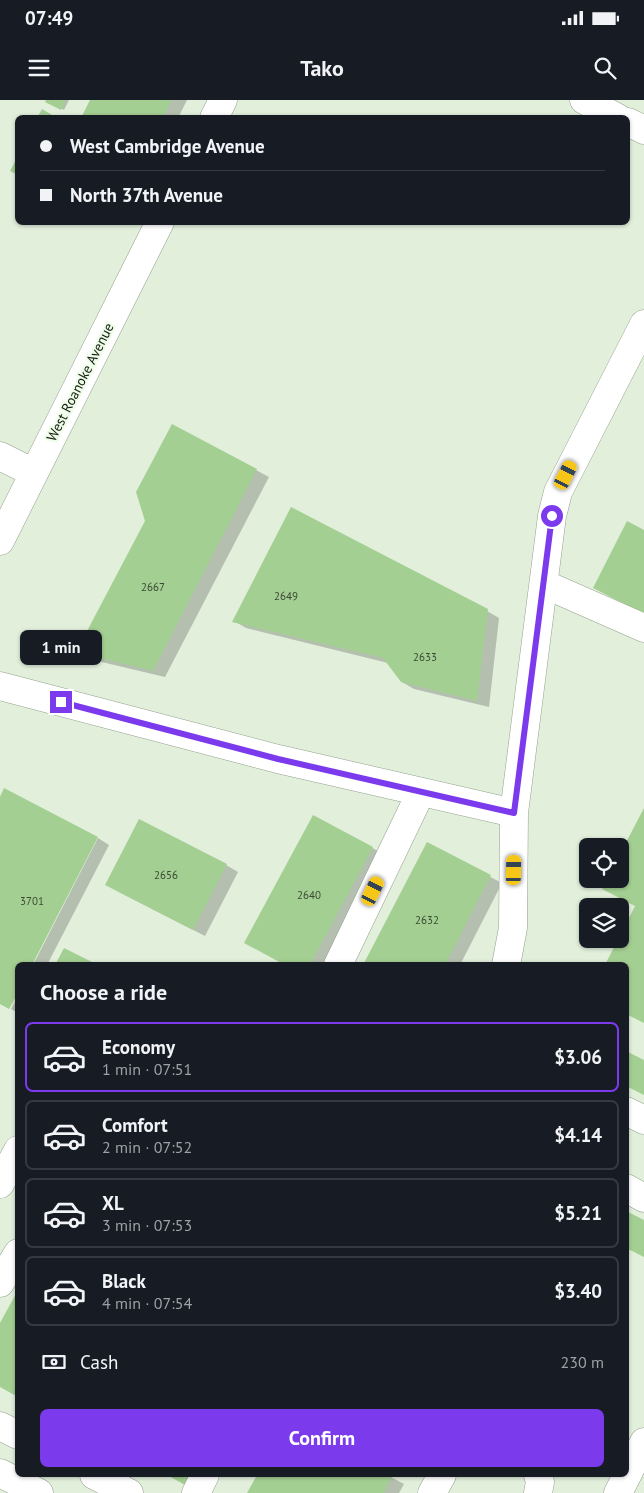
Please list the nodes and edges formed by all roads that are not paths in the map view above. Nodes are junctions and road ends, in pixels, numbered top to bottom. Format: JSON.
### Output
{"nodes":[{"id":1,"x":223,"y":100,"type":"edge"},
{"id":2,"x":584,"y":100,"type":"edge"},
{"id":3,"x":216,"y":115,"type":"edge"},
{"id":4,"x":612,"y":115,"type":"edge"},
{"id":5,"x":630,"y":123,"type":"edge"},
{"id":6,"x":644,"y":130,"type":"edge"},
{"id":7,"x":158,"y":225,"type":"edge"},
{"id":8,"x":644,"y":324,"type":"edge"},
{"id":9,"x":0,"y":456,"type":"edge"},
{"id":10,"x":34,"y":474,"type":"junction"},
{"id":11,"x":0,"y":541,"type":"edge"},
{"id":12,"x":544,"y":584,"type":"junction"},
{"id":13,"x":644,"y":628,"type":"edge"},
{"id":14,"x":0,"y":686,"type":"edge"},
{"id":15,"x":421,"y":792,"type":"junction"},
{"id":16,"x":514,"y":813,"type":"junction"},
{"id":17,"x":339,"y":962,"type":"edge"},
{"id":18,"x":507,"y":962,"type":"edge"},
{"id":19,"x":629,"y":1112,"type":"edge"},
{"id":20,"x":644,"y":1120,"type":"edge"},
{"id":21,"x":0,"y":1141,"type":"edge"},
{"id":22,"x":15,"y":1148,"type":"edge"},
{"id":23,"x":15,"y":1156,"type":"edge"},
{"id":24,"x":0,"y":1184,"type":"edge"},
{"id":25,"x":629,"y":1190,"type":"edge"},
{"id":26,"x":644,"y":1198,"type":"edge"},
{"id":27,"x":15,"y":1258,"type":"edge"},
{"id":28,"x":0,"y":1283,"type":"edge"},
{"id":29,"x":0,"y":1426,"type":"edge"},
{"id":30,"x":15,"y":1434,"type":"edge"},
{"id":31,"x":644,"y":1442,"type":"edge"},
{"id":32,"x":629,"y":1471,"type":"edge"},
{"id":33,"x":0,"y":1473,"type":"edge"},
{"id":34,"x":98,"y":1477,"type":"edge"},
{"id":35,"x":204,"y":1477,"type":"edge"},
{"id":36,"x":441,"y":1477,"type":"edge"},
{"id":37,"x":539,"y":1477,"type":"edge"},
{"id":38,"x":626,"y":1477,"type":"edge"},
{"id":39,"x":39,"y":1493,"type":"edge"},
{"id":40,"x":129,"y":1493,"type":"edge"},
{"id":41,"x":196,"y":1493,"type":"edge"},
{"id":42,"x":432,"y":1493,"type":"edge"},
{"id":43,"x":538,"y":1493,"type":"edge"},
{"id":44,"x":618,"y":1493,"type":"edge"}],
"edges":[{"from":1,"to":3,"type":"street"},
{"from":2,"to":4,"type":"street"},
{"from":5,"to":6,"type":"street"},
{"from":7,"to":10,"type":"street","name":"West Roanoke Avenue"},
{"from":8,"to":12,"type":"street"},
{"from":9,"to":10,"type":"street"},
{"from":10,"to":11,"type":"street","name":"West Roanoke Avenue"},
{"from":12,"to":13,"type":"street"},
{"from":12,"to":16,"type":"street"},
{"from":14,"to":15,"type":"street"},
{"from":15,"to":16,"type":"street"},
{"from":15,"to":17,"type":"street"},
{"from":16,"to":18,"type":"street"},
{"from":19,"to":20,"type":"street"},
{"from":21,"to":22,"type":"street"},
{"from":23,"to":24,"type":"street"},
{"from":25,"to":26,"type":"street"},
{"from":27,"to":28,"type":"street"},
{"from":29,"to":30,"type":"street"},
{"from":31,"to":32,"type":"street"},
{"from":33,"to":39,"type":"street"},
{"from":34,"to":40,"type":"street"},
{"from":35,"to":41,"type":"street"},
{"from":36,"to":42,"type":"street"},
{"from":37,"to":43,"type":"street"},
{"from":38,"to":44,"type":"street"}]}
